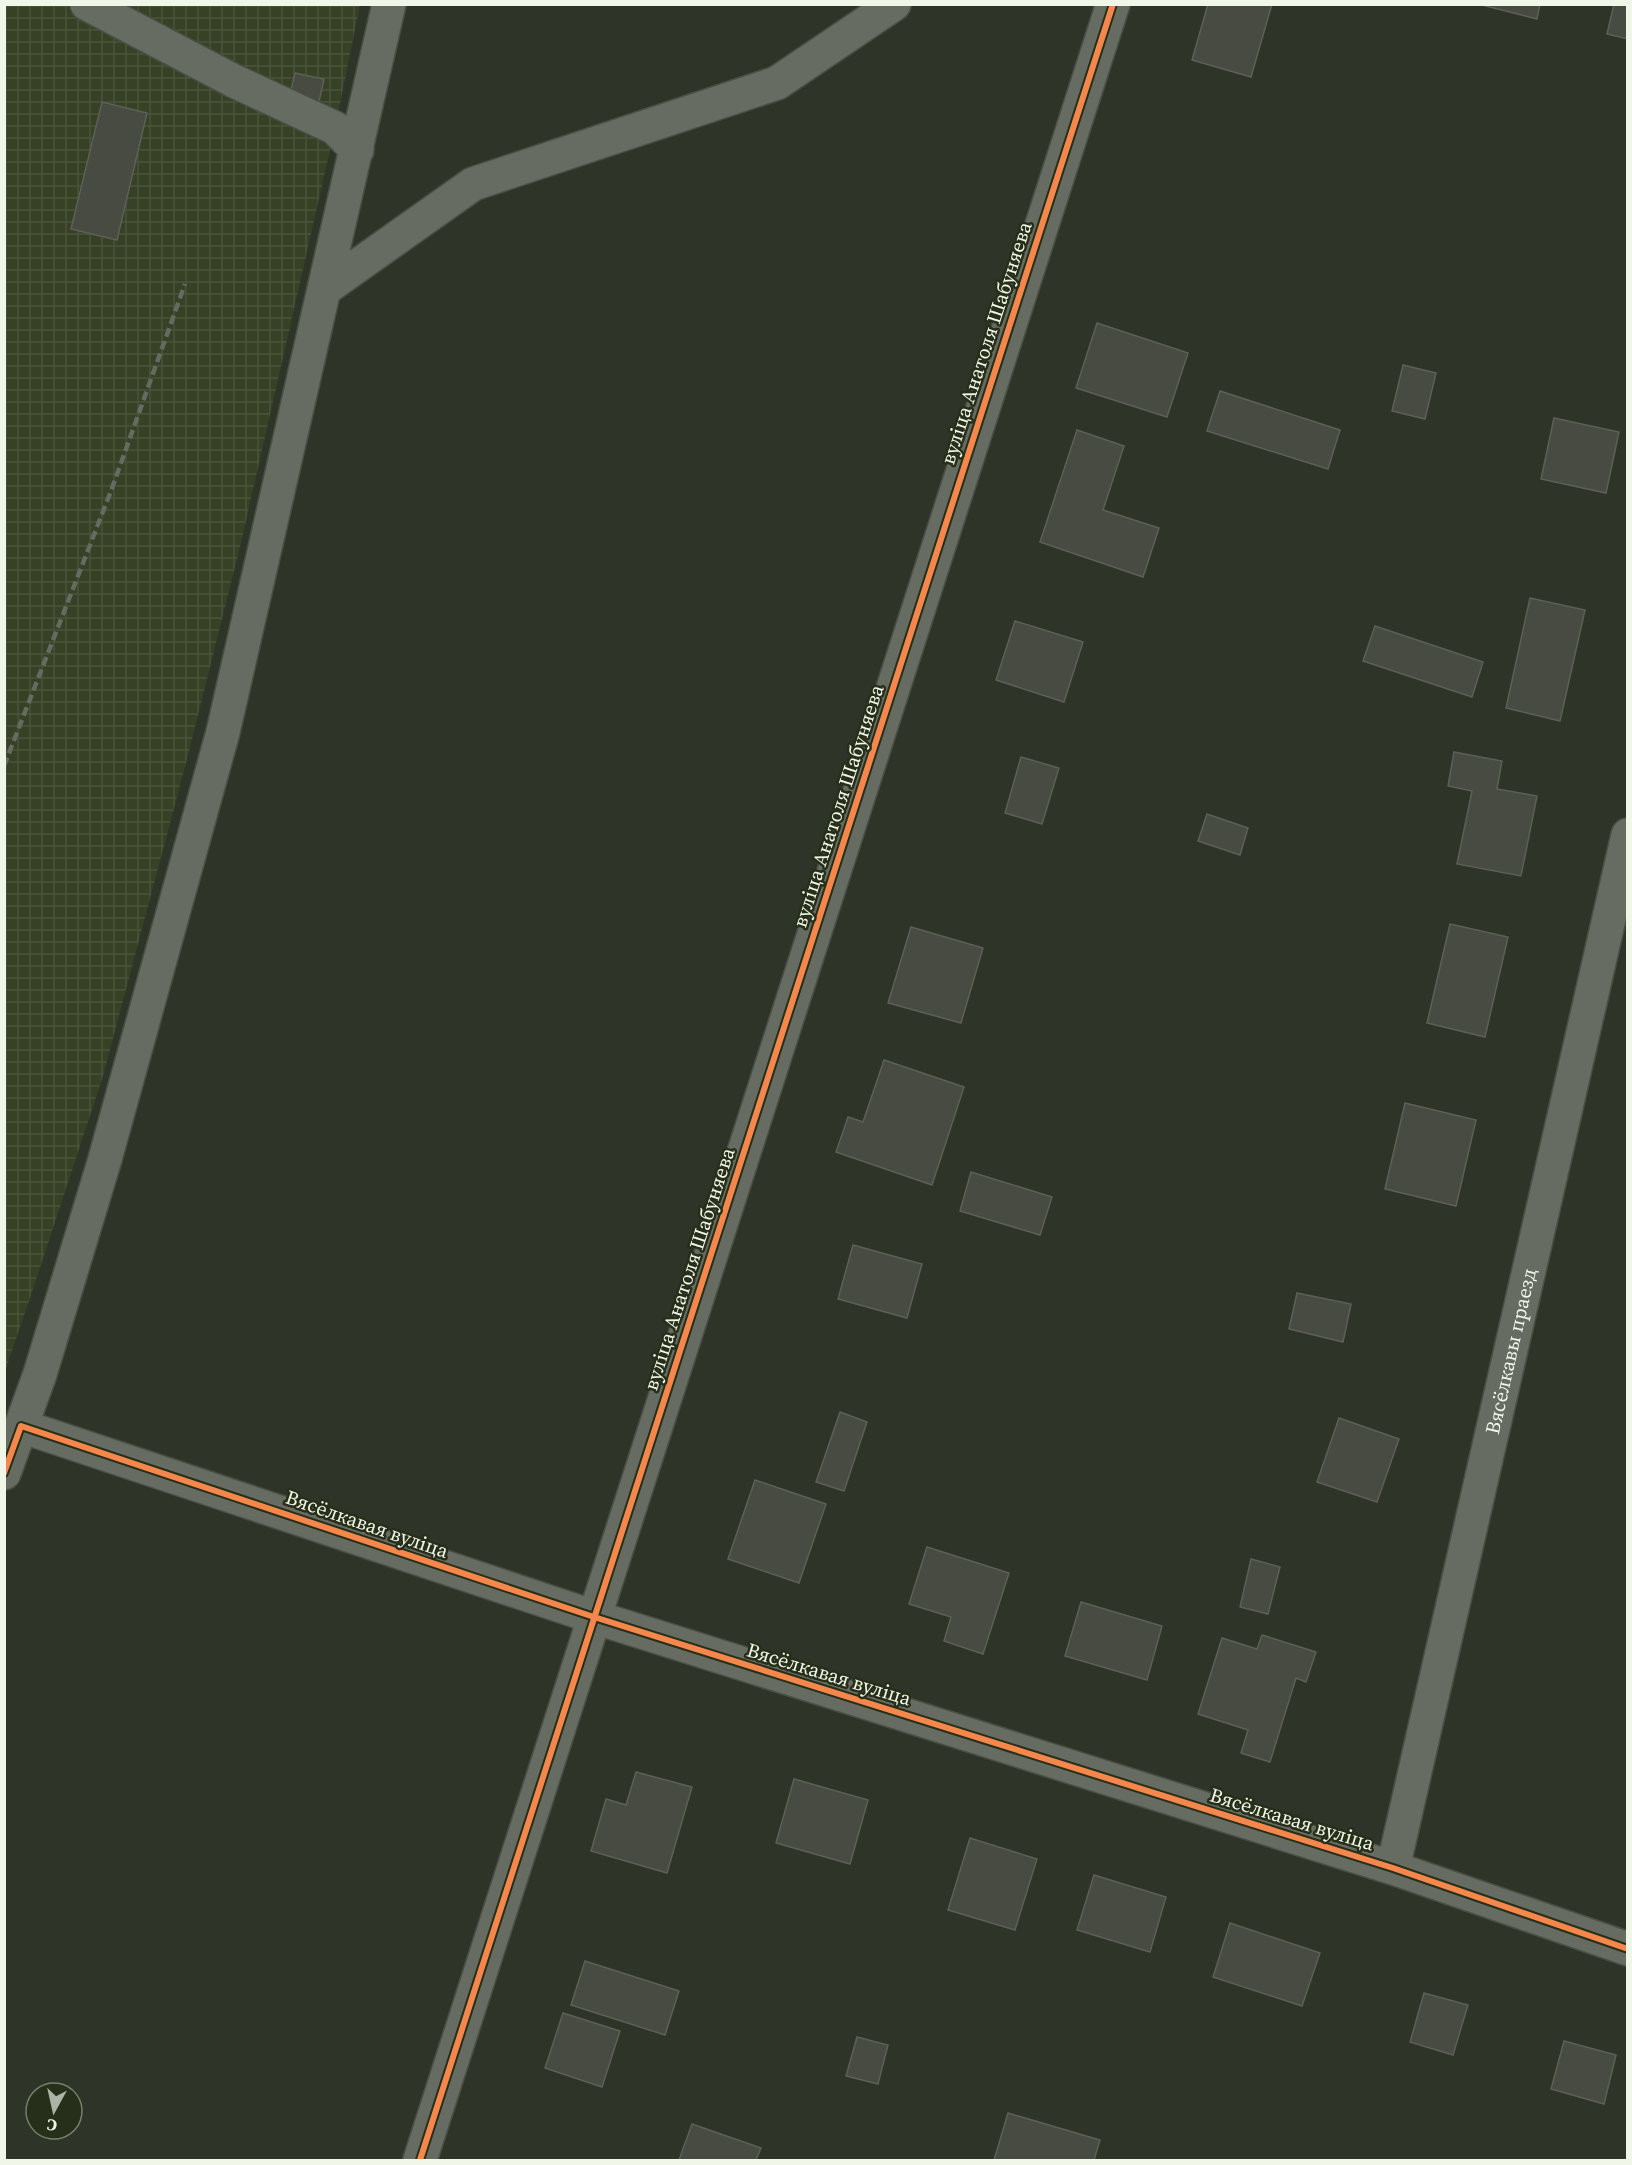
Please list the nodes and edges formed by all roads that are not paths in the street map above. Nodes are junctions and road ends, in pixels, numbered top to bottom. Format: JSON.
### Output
{"nodes":[{"id":1,"x":87,"y":4,"type":"edge"},
{"id":2,"x":389,"y":4,"type":"edge"},
{"id":3,"x":894,"y":4,"type":"edge"},
{"id":4,"x":1113,"y":4,"type":"edge"},
{"id":5,"x":357,"y":150,"type":"junction"},
{"id":6,"x":326,"y":288,"type":"junction"},
{"id":7,"x":1628,"y":835,"type":"edge"},
{"id":8,"x":21,"y":1426,"type":"junction"},
{"id":9,"x":4,"y":1473,"type":"edge"},
{"id":10,"x":594,"y":1617,"type":"junction"},
{"id":11,"x":1393,"y":1868,"type":"junction"},
{"id":12,"x":1628,"y":1949,"type":"edge"},
{"id":13,"x":420,"y":2160,"type":"edge"}],
"edges":[{"from":1,"to":5,"type":"street"},
{"from":2,"to":5,"type":"street"},
{"from":3,"to":6,"type":"street"},
{"from":4,"to":10,"type":"street","name":"вуліца Анатоля Шабуняева"},
{"from":5,"to":6,"type":"street"},
{"from":6,"to":8,"type":"street"},
{"from":7,"to":11,"type":"street","name":"Вясёлкавы праезд"},
{"from":8,"to":9,"type":"street"},
{"from":8,"to":10,"type":"street","name":"Вясёлкавая вуліца"},
{"from":10,"to":11,"type":"street","name":"Вясёлкавая вуліца"},
{"from":10,"to":13,"type":"street","name":"вуліца Анатоля Шабуняева"},
{"from":11,"to":12,"type":"street","name":"Вясёлкавая вуліца"}]}
